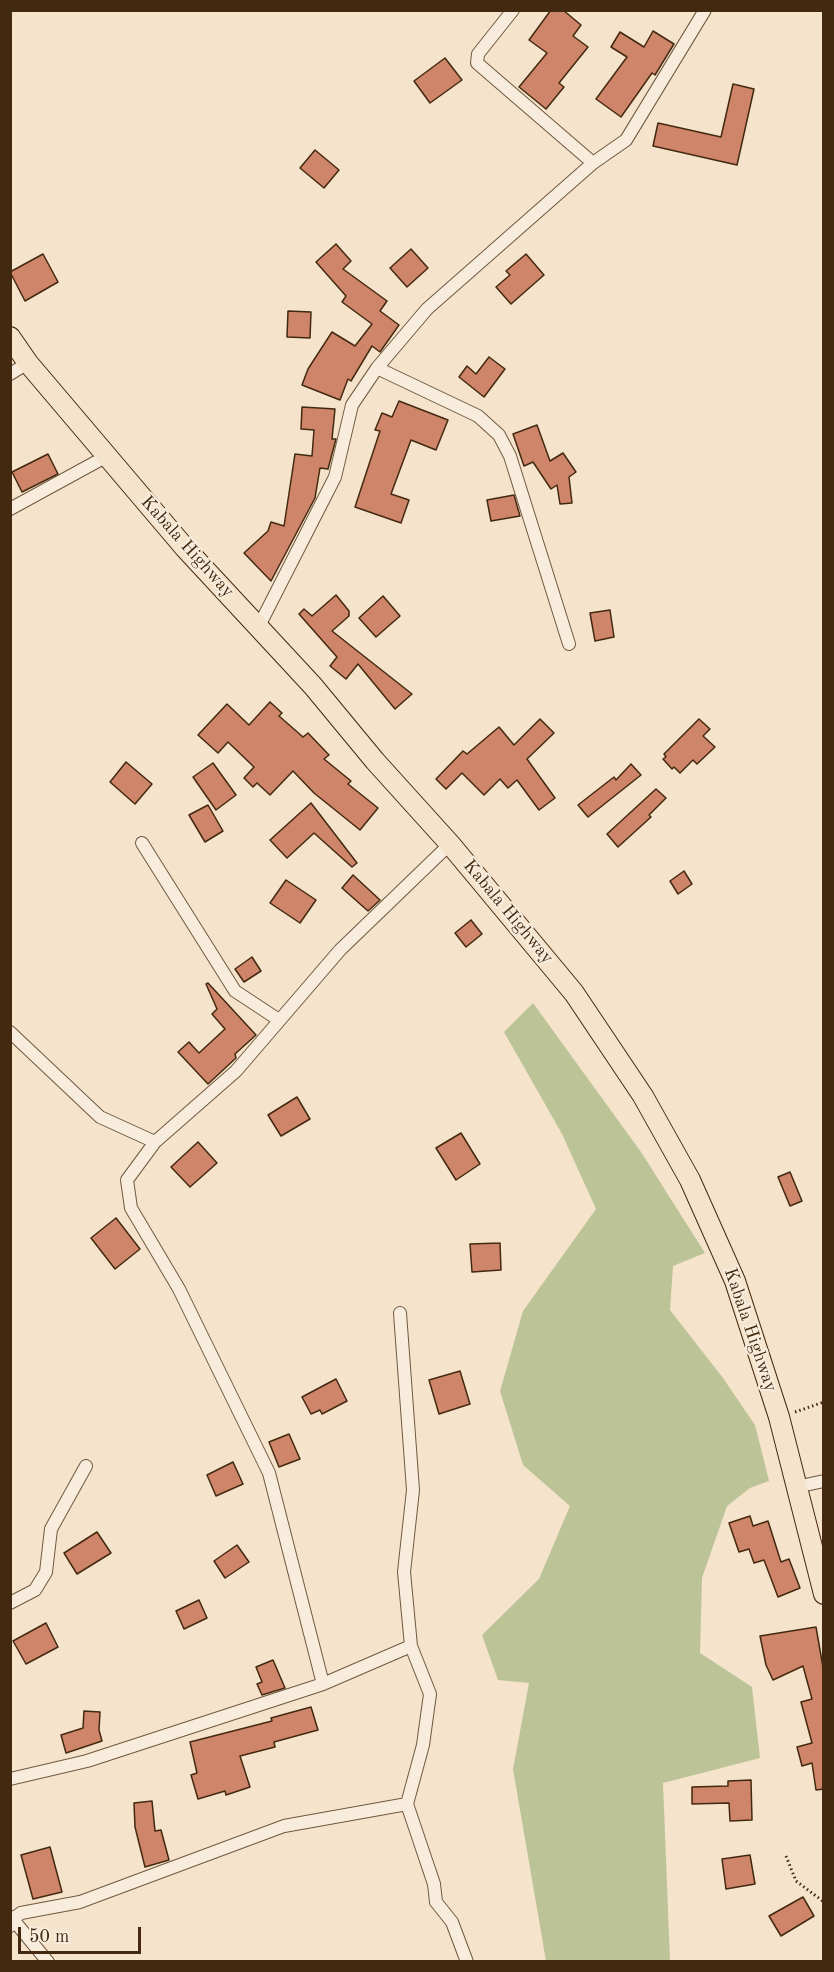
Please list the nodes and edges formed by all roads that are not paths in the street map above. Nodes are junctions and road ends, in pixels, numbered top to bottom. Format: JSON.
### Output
{"nodes":[{"id":1,"x":513,"y":10,"type":"edge"},
{"id":2,"x":705,"y":10,"type":"edge"},
{"id":3,"x":593,"y":163,"type":"junction"},
{"id":4,"x":10,"y":337,"type":"edge"},
{"id":5,"x":28,"y":363,"type":"junction"},
{"id":6,"x":377,"y":368,"type":"junction"},
{"id":7,"x":10,"y":374,"type":"edge"},
{"id":8,"x":107,"y":456,"type":"junction"},
{"id":9,"x":10,"y":509,"type":"edge"},
{"id":10,"x":259,"y":626,"type":"junction"},
{"id":11,"x":569,"y":644,"type":"dead end"},
{"id":12,"x":142,"y":843,"type":"dead end"},
{"id":13,"x":450,"y":844,"type":"junction"},
{"id":14,"x":279,"y":1020,"type":"junction"},
{"id":15,"x":10,"y":1032,"type":"edge"},
{"id":16,"x":155,"y":1143,"type":"junction"},
{"id":17,"x":399,"y":1313,"type":"dead end"},
{"id":18,"x":86,"y":1466,"type":"dead end"},
{"id":19,"x":824,"y":1481,"type":"edge"},
{"id":20,"x":796,"y":1487,"type":"junction"},
{"id":21,"x":824,"y":1594,"type":"edge"},
{"id":22,"x":10,"y":1603,"type":"edge"},
{"id":23,"x":411,"y":1646,"type":"junction"},
{"id":24,"x":323,"y":1683,"type":"junction"},
{"id":25,"x":10,"y":1779,"type":"edge"},
{"id":26,"x":407,"y":1804,"type":"junction"},
{"id":27,"x":11,"y":1921,"type":"edge"},
{"id":28,"x":48,"y":1962,"type":"edge"},
{"id":29,"x":467,"y":1962,"type":"edge"}],
"edges":[{"from":1,"to":3,"type":"street"},
{"from":2,"to":3,"type":"street"},
{"from":3,"to":6,"type":"street"},
{"from":4,"to":5,"type":"main road","name":"Kabala Highway"},
{"from":5,"to":7,"type":"street"},
{"from":5,"to":8,"type":"main road","name":"Kabala Highway"},
{"from":6,"to":10,"type":"street"},
{"from":6,"to":11,"type":"street"},
{"from":8,"to":9,"type":"street"},
{"from":8,"to":10,"type":"main road","name":"Kabala Highway"},
{"from":10,"to":13,"type":"main road","name":"Kabala Highway"},
{"from":12,"to":14,"type":"street"},
{"from":13,"to":14,"type":"street"},
{"from":13,"to":20,"type":"main road","name":"Kabala Highway"},
{"from":14,"to":16,"type":"street"},
{"from":15,"to":16,"type":"street"},
{"from":16,"to":24,"type":"street"},
{"from":17,"to":23,"type":"street"},
{"from":18,"to":22,"type":"street"},
{"from":19,"to":20,"type":"street"},
{"from":20,"to":21,"type":"main road","name":"Kabala Highway"},
{"from":23,"to":24,"type":"street"},
{"from":23,"to":26,"type":"street"},
{"from":24,"to":25,"type":"street"},
{"from":26,"to":27,"type":"street"},
{"from":26,"to":29,"type":"street"},
{"from":27,"to":28,"type":"street"}]}
